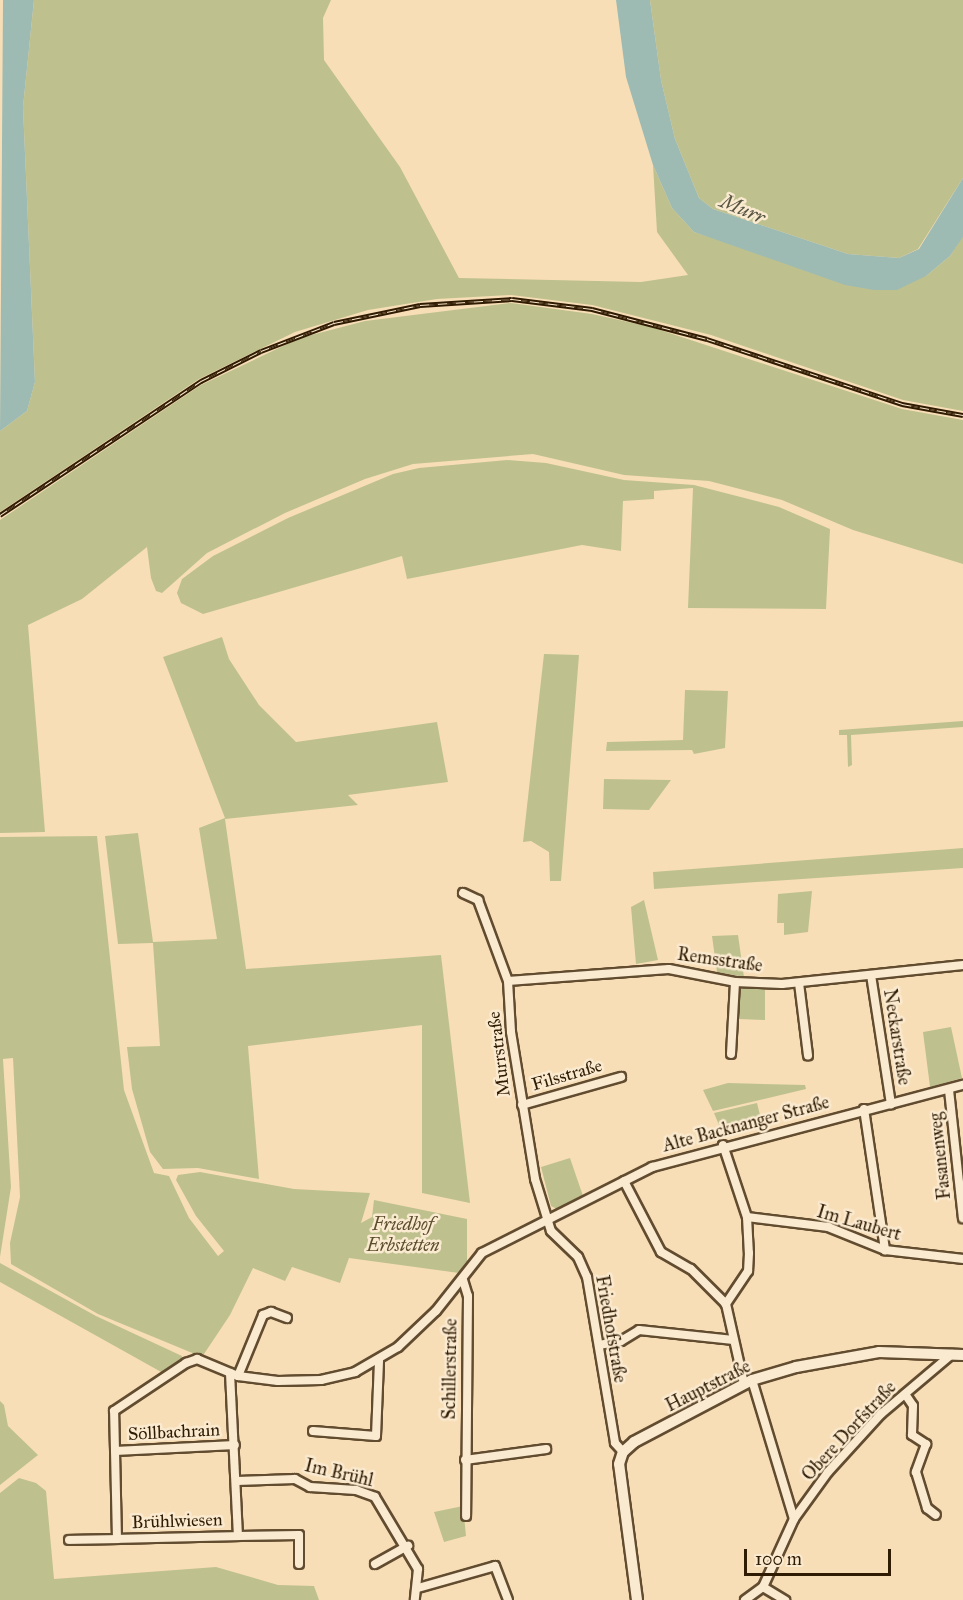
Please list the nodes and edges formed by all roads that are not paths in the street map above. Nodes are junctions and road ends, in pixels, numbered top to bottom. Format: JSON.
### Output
{"nodes":[{"id":1,"x":463,"y":893,"type":"dead end"},
{"id":2,"x":963,"y":964,"type":"edge"},
{"id":3,"x":871,"y":975,"type":"junction"},
{"id":4,"x":508,"y":981,"type":"junction"},
{"id":5,"x":735,"y":982,"type":"junction"},
{"id":6,"x":799,"y":983,"type":"junction"},
{"id":7,"x":731,"y":1054,"type":"dead end"},
{"id":8,"x":808,"y":1055,"type":"dead end"},
{"id":9,"x":621,"y":1077,"type":"dead end"},
{"id":10,"x":963,"y":1085,"type":"edge"},
{"id":11,"x":949,"y":1090,"type":"junction"},
{"id":12,"x":891,"y":1104,"type":"junction"},
{"id":13,"x":522,"y":1106,"type":"junction"},
{"id":14,"x":864,"y":1109,"type":"junction"},
{"id":15,"x":723,"y":1145,"type":"junction"},
{"id":16,"x":624,"y":1181,"type":"junction"},
{"id":17,"x":961,"y":1181,"type":"edge"},
{"id":18,"x":747,"y":1217,"type":"junction"},
{"id":19,"x":963,"y":1218,"type":"edge"},
{"id":20,"x":548,"y":1222,"type":"junction"},
{"id":21,"x":885,"y":1250,"type":"junction"},
{"id":22,"x":963,"y":1259,"type":"edge"},
{"id":23,"x":463,"y":1280,"type":"junction"},
{"id":24,"x":726,"y":1304,"type":"junction"},
{"id":25,"x":287,"y":1318,"type":"dead end"},
{"id":26,"x":733,"y":1340,"type":"junction"},
{"id":27,"x":599,"y":1345,"type":"junction"},
{"id":28,"x":957,"y":1355,"type":"edge"},
{"id":29,"x":379,"y":1361,"type":"junction"},
{"id":30,"x":234,"y":1375,"type":"junction"},
{"id":31,"x":748,"y":1382,"type":"junction"},
{"id":32,"x":905,"y":1394,"type":"junction"},
{"id":33,"x":313,"y":1431,"type":"dead end"},
{"id":34,"x":235,"y":1445,"type":"junction"},
{"id":35,"x":546,"y":1449,"type":"dead end"},
{"id":36,"x":115,"y":1451,"type":"junction"},
{"id":37,"x":623,"y":1452,"type":"junction"},
{"id":38,"x":465,"y":1460,"type":"junction"},
{"id":39,"x":115,"y":1467,"type":"joint"},
{"id":40,"x":237,"y":1481,"type":"junction"},
{"id":41,"x":936,"y":1515,"type":"dead end"},
{"id":42,"x":466,"y":1516,"type":"dead end"},
{"id":43,"x":794,"y":1519,"type":"junction"},
{"id":44,"x":238,"y":1536,"type":"junction"},
{"id":45,"x":117,"y":1539,"type":"junction"},
{"id":46,"x":69,"y":1540,"type":"dead end"},
{"id":47,"x":408,"y":1546,"type":"junction"},
{"id":48,"x":299,"y":1564,"type":"dead end"},
{"id":49,"x":375,"y":1564,"type":"dead end"},
{"id":50,"x":763,"y":1587,"type":"junction"},
{"id":51,"x":418,"y":1588,"type":"junction"},
{"id":52,"x":415,"y":1600,"type":"edge"},
{"id":53,"x":508,"y":1600,"type":"edge"},
{"id":54,"x":637,"y":1600,"type":"edge"},
{"id":55,"x":745,"y":1600,"type":"edge"},
{"id":56,"x":784,"y":1600,"type":"edge"}],
"edges":[{"from":1,"to":4,"type":"street","name":"Murrstraße"},
{"from":2,"to":3,"type":"street","name":"Remsstraße"},
{"from":3,"to":6,"type":"street","name":"Remsstraße"},
{"from":3,"to":12,"type":"street","name":"Neckarstraße"},
{"from":4,"to":5,"type":"street","name":"Remsstraße"},
{"from":4,"to":13,"type":"street","name":"Murrstraße"},
{"from":5,"to":6,"type":"street","name":"Remsstraße"},
{"from":5,"to":7,"type":"street"},
{"from":6,"to":8,"type":"street"},
{"from":9,"to":13,"type":"street","name":"Filsstraße"},
{"from":10,"to":11,"type":"street","name":"Alte Backnanger Straße"},
{"from":11,"to":12,"type":"street","name":"Alte Backnanger Straße"},
{"from":11,"to":17,"type":"street","name":"Fasanenweg"},
{"from":12,"to":14,"type":"street","name":"Alte Backnanger Straße"},
{"from":13,"to":20,"type":"street","name":"Murrstraße"},
{"from":14,"to":15,"type":"street","name":"Alte Backnanger Straße"},
{"from":14,"to":21,"type":"street"},
{"from":15,"to":16,"type":"street","name":"Alte Backnanger Straße"},
{"from":15,"to":18,"type":"street"},
{"from":16,"to":20,"type":"street","name":"Alte Backnanger Straße"},
{"from":16,"to":24,"type":"street"},
{"from":17,"to":19,"type":"street","name":"Fasanenweg"},
{"from":18,"to":21,"type":"street","name":"Im Laubert"},
{"from":18,"to":24,"type":"street"},
{"from":20,"to":23,"type":"street"},
{"from":20,"to":27,"type":"street","name":"Friedhofstraße"},
{"from":21,"to":22,"type":"street","name":"Im Laubert"},
{"from":23,"to":29,"type":"street"},
{"from":23,"to":38,"type":"street","name":"Schillerstraße"},
{"from":24,"to":26,"type":"street"},
{"from":25,"to":30,"type":"street"},
{"from":26,"to":27,"type":"street"},
{"from":26,"to":31,"type":"street"},
{"from":27,"to":37,"type":"street","name":"Friedhofstraße"},
{"from":28,"to":31,"type":"street","name":"Hauptstraße"},
{"from":28,"to":32,"type":"street","name":"Obere Dorfstraße"},
{"from":29,"to":30,"type":"street"},
{"from":29,"to":33,"type":"street"},
{"from":30,"to":34,"type":"street","name":"Söllbachrain"},
{"from":30,"to":36,"type":"street","name":"Söllbachrain"},
{"from":31,"to":37,"type":"street","name":"Hauptstraße"},
{"from":31,"to":43,"type":"street"},
{"from":32,"to":41,"type":"street"},
{"from":32,"to":43,"type":"street","name":"Obere Dorfstraße"},
{"from":34,"to":36,"type":"street","name":"Söllbachrain"},
{"from":34,"to":40,"type":"street","name":"Söllbachrain"},
{"from":35,"to":38,"type":"street"},
{"from":36,"to":39,"type":"street","name":"Söllbachrain"},
{"from":37,"to":54,"type":"street"},
{"from":38,"to":42,"type":"street","name":"Schillerstraße"},
{"from":39,"to":45,"type":"street","name":"Brühlwiesen"},
{"from":40,"to":44,"type":"street","name":"Brühlwiesen"},
{"from":40,"to":47,"type":"street","name":"Im Brühl"},
{"from":43,"to":50,"type":"street","name":"Obere Dorfstraße"},
{"from":44,"to":45,"type":"street","name":"Brühlwiesen"},
{"from":44,"to":48,"type":"street","name":"Brühlwiesen"},
{"from":45,"to":46,"type":"street","name":"Brühlwiesen"},
{"from":47,"to":49,"type":"street"},
{"from":47,"to":51,"type":"street","name":"Im Brühl"},
{"from":50,"to":55,"type":"street","name":"Obere Dorfstraße"},
{"from":50,"to":56,"type":"street"},
{"from":51,"to":52,"type":"street","name":"Im Brühl"},
{"from":51,"to":53,"type":"street"}]}
